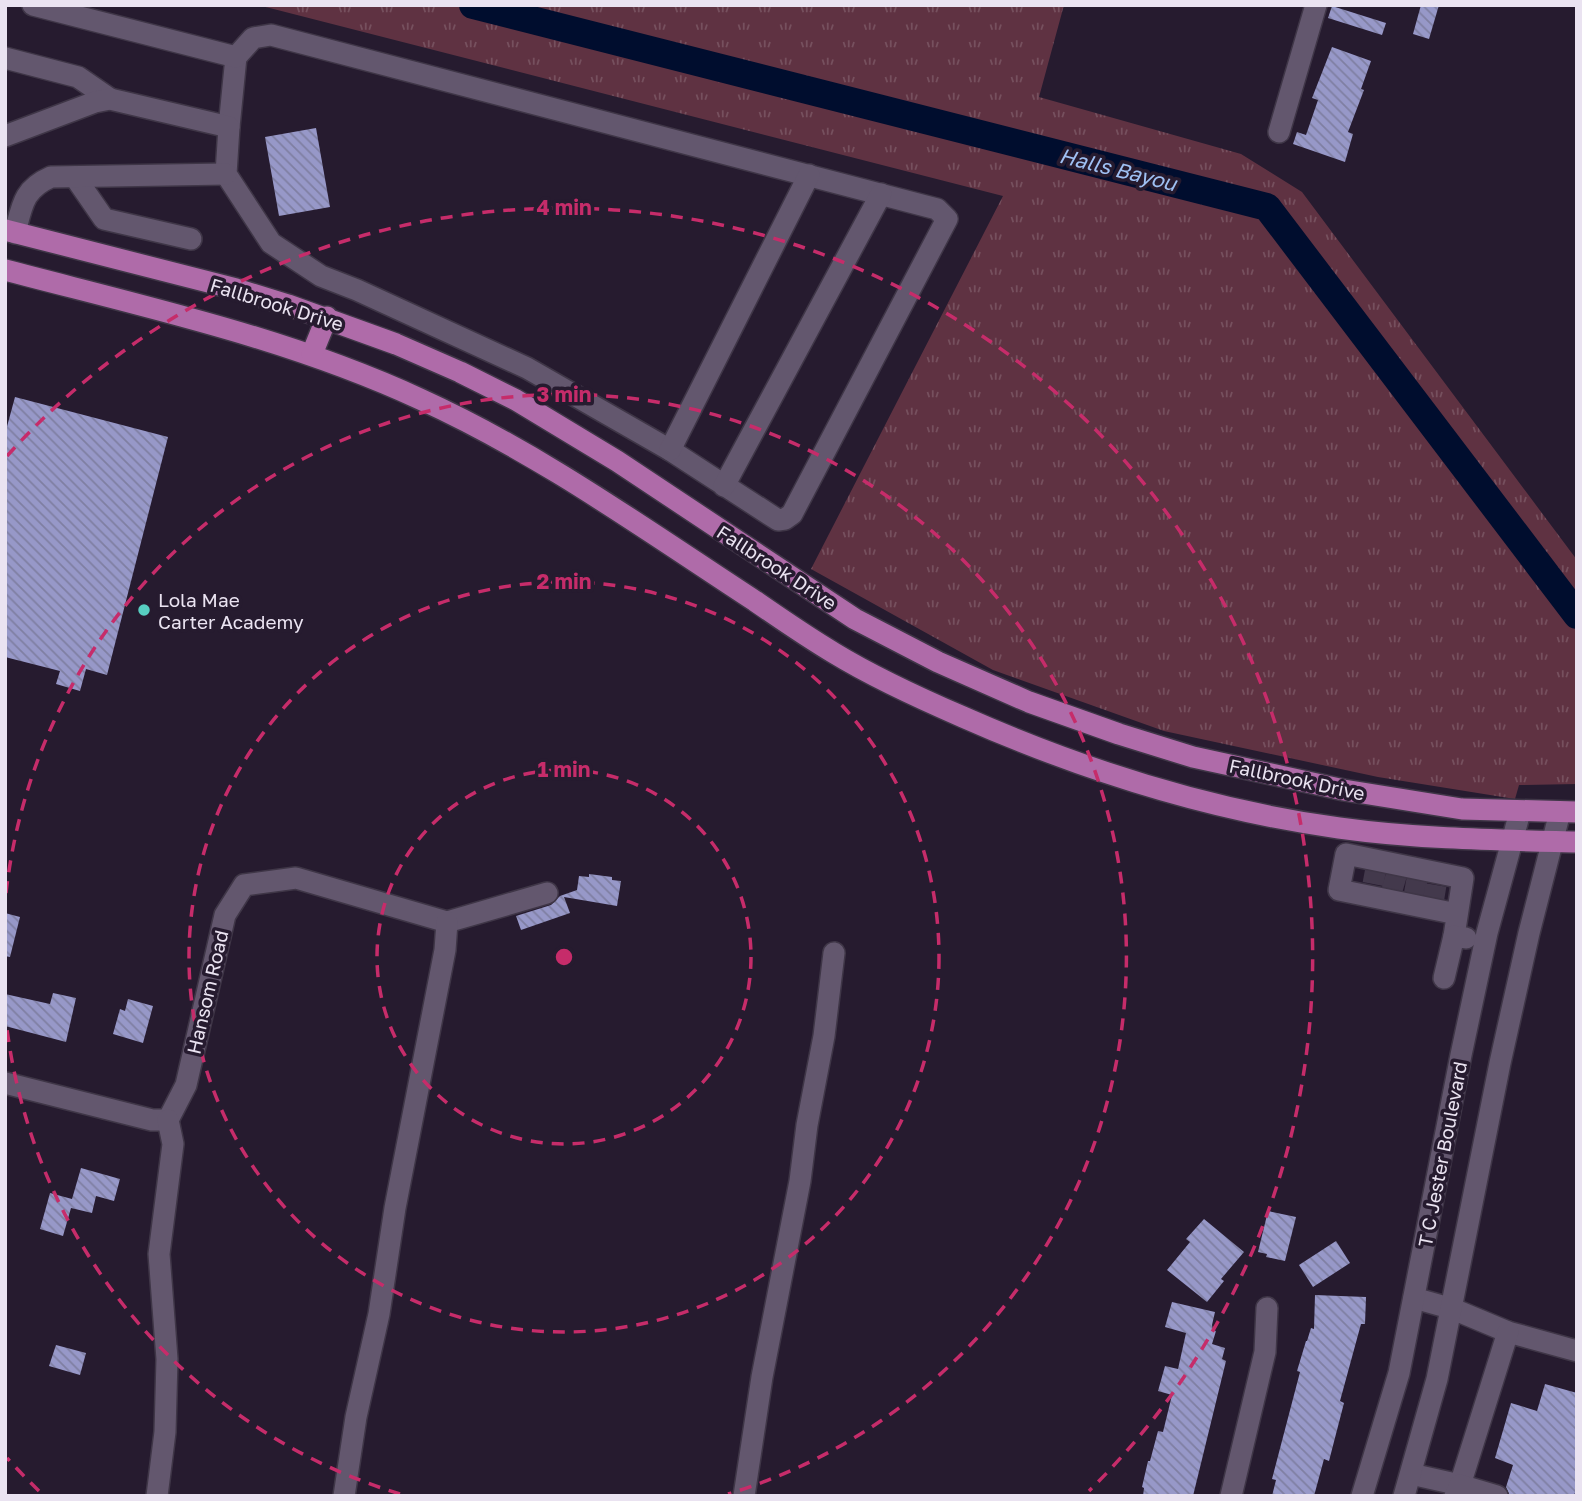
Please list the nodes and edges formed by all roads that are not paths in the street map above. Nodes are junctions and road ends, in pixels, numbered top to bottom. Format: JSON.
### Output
{"nodes":[{"id":1,"x":33,"y":5,"type":"edge"},
{"id":2,"x":1316,"y":5,"type":"edge"},
{"id":3,"x":236,"y":57,"type":"junction"},
{"id":4,"x":5,"y":58,"type":"edge"},
{"id":5,"x":110,"y":99,"type":"junction"},
{"id":6,"x":229,"y":127,"type":"junction"},
{"id":7,"x":1279,"y":132,"type":"dead end"},
{"id":8,"x":5,"y":136,"type":"edge"},
{"id":9,"x":226,"y":174,"type":"junction"},
{"id":10,"x":809,"y":175,"type":"junction"},
{"id":11,"x":75,"y":177,"type":"junction"},
{"id":12,"x":881,"y":194,"type":"junction"},
{"id":13,"x":10,"y":231,"type":"edge"},
{"id":14,"x":191,"y":239,"type":"dead end"},
{"id":15,"x":5,"y":268,"type":"edge"},
{"id":16,"x":327,"y":317,"type":"junction"},
{"id":17,"x":312,"y":354,"type":"junction"},
{"id":18,"x":670,"y":450,"type":"junction"},
{"id":19,"x":724,"y":486,"type":"junction"},
{"id":20,"x":1520,"y":812,"type":"junction"},
{"id":21,"x":1569,"y":812,"type":"edge"},
{"id":22,"x":1384,"y":833,"type":"junction"},
{"id":23,"x":1511,"y":841,"type":"junction"},
{"id":24,"x":1553,"y":841,"type":"junction"},
{"id":25,"x":1577,"y":842,"type":"edge"},
{"id":26,"x":1403,"y":883,"type":"junction"},
{"id":27,"x":547,"y":893,"type":"dead end"},
{"id":28,"x":1457,"y":914,"type":"junction"},
{"id":29,"x":447,"y":922,"type":"junction"},
{"id":30,"x":1454,"y":936,"type":"junction"},
{"id":31,"x":1485,"y":942,"type":"junction"},
{"id":32,"x":834,"y":953,"type":"dead end"},
{"id":33,"x":1444,"y":978,"type":"dead end"},
{"id":34,"x":5,"y":1083,"type":"edge"},
{"id":35,"x":160,"y":1120,"type":"junction"},
{"id":36,"x":1414,"y":1297,"type":"junction"},
{"id":37,"x":1267,"y":1308,"type":"dead end"},
{"id":38,"x":1453,"y":1309,"type":"junction"},
{"id":39,"x":1508,"y":1332,"type":"junction"},
{"id":40,"x":1577,"y":1351,"type":"edge"},
{"id":41,"x":1410,"y":1474,"type":"junction"},
{"id":42,"x":1458,"y":1490,"type":"edge"},
{"id":43,"x":157,"y":1496,"type":"edge"},
{"id":44,"x":344,"y":1496,"type":"edge"},
{"id":45,"x":744,"y":1496,"type":"edge"},
{"id":46,"x":1231,"y":1496,"type":"edge"},
{"id":47,"x":1362,"y":1496,"type":"edge"},
{"id":48,"x":1404,"y":1496,"type":"edge"},
{"id":49,"x":1497,"y":1496,"type":"edge"}],
"edges":[{"from":1,"to":3,"type":"street"},
{"from":2,"to":7,"type":"street"},
{"from":3,"to":6,"type":"street"},
{"from":3,"to":10,"type":"street"},
{"from":4,"to":5,"type":"street"},
{"from":5,"to":6,"type":"street"},
{"from":5,"to":8,"type":"street"},
{"from":6,"to":9,"type":"street"},
{"from":9,"to":11,"type":"street"},
{"from":9,"to":18,"type":"street"},
{"from":10,"to":12,"type":"street"},
{"from":10,"to":18,"type":"street"},
{"from":11,"to":13,"type":"street"},
{"from":11,"to":14,"type":"street"},
{"from":12,"to":19,"type":"street"},
{"from":12,"to":19,"type":"street"},
{"from":13,"to":15,"type":"main road"},
{"from":13,"to":16,"type":"main road","name":"Fallbrook Drive"},
{"from":15,"to":17,"type":"main road","name":"Fallbrook Drive"},
{"from":16,"to":17,"type":"main road"},
{"from":16,"to":20,"type":"main road","name":"Fallbrook Drive"},
{"from":17,"to":22,"type":"main road","name":"Fallbrook Drive"},
{"from":18,"to":19,"type":"street"},
{"from":20,"to":21,"type":"main road","name":"Fallbrook Drive"},
{"from":20,"to":23,"type":"street","name":"T C Jester Boulevard"},
{"from":21,"to":24,"type":"street","name":"T C Jester Boulevard"},
{"from":22,"to":23,"type":"main road","name":"Fallbrook Drive"},
{"from":22,"to":26,"type":"street"},
{"from":23,"to":24,"type":"main road","name":"Fallbrook Drive"},
{"from":23,"to":31,"type":"street","name":"T C Jester Boulevard"},
{"from":24,"to":25,"type":"main road","name":"Fallbrook Drive"},
{"from":24,"to":38,"type":"street","name":"T C Jester Boulevard"},
{"from":26,"to":28,"type":"street"},
{"from":26,"to":28,"type":"street"},
{"from":27,"to":29,"type":"street"},
{"from":28,"to":30,"type":"street"},
{"from":29,"to":35,"type":"street","name":"Hansom Road"},
{"from":29,"to":44,"type":"street"},
{"from":30,"to":31,"type":"street"},
{"from":30,"to":33,"type":"street"},
{"from":31,"to":36,"type":"street","name":"T C Jester Boulevard"},
{"from":32,"to":45,"type":"street"},
{"from":34,"to":35,"type":"street"},
{"from":35,"to":43,"type":"street"},
{"from":36,"to":38,"type":"street"},
{"from":36,"to":47,"type":"street","name":"T C Jester Boulevard"},
{"from":37,"to":46,"type":"street"},
{"from":38,"to":39,"type":"street"},
{"from":38,"to":41,"type":"street","name":"T C Jester Boulevard"},
{"from":39,"to":40,"type":"street"},
{"from":39,"to":42,"type":"street"},
{"from":41,"to":42,"type":"street"},
{"from":41,"to":48,"type":"street","name":"T C Jester Boulevard"},
{"from":42,"to":49,"type":"street"}]}
